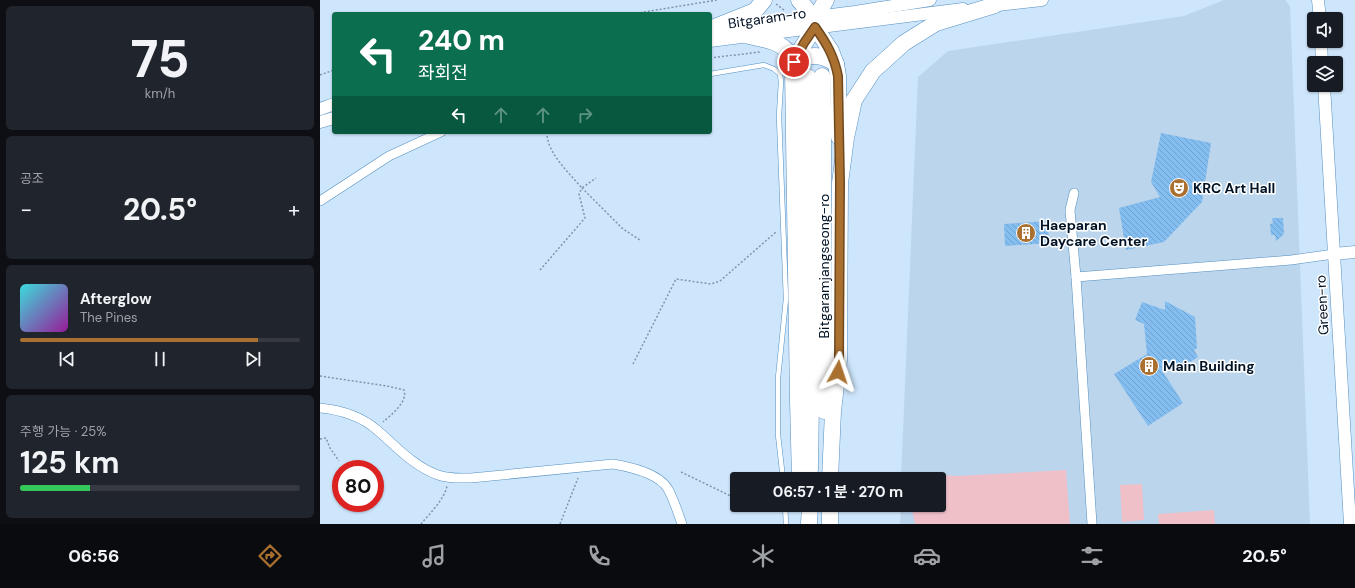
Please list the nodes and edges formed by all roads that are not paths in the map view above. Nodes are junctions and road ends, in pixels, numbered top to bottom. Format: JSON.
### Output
{"nodes":[{"id":1,"x":764,"y":0,"type":"edge"},
{"id":2,"x":799,"y":0,"type":"edge"},
{"id":3,"x":826,"y":0,"type":"edge"},
{"id":4,"x":930,"y":0,"type":"edge"},
{"id":5,"x":1042,"y":0,"type":"edge"},
{"id":6,"x":1318,"y":0,"type":"edge"},
{"id":7,"x":995,"y":5,"type":"junction"},
{"id":8,"x":1319,"y":12,"type":"edge"},
{"id":9,"x":814,"y":22,"type":"junction"},
{"id":10,"x":712,"y":28,"type":"edge"},
{"id":11,"x":712,"y":29,"type":"edge"},
{"id":12,"x":749,"y":36,"type":"junction"},
{"id":13,"x":712,"y":41,"type":"edge"},
{"id":14,"x":836,"y":64,"type":"junction"},
{"id":15,"x":793,"y":70,"type":"junction"},
{"id":16,"x":712,"y":74,"type":"edge"},
{"id":17,"x":1324,"y":92,"type":"edge"},
{"id":18,"x":332,"y":105,"type":"edge"},
{"id":19,"x":320,"y":108,"type":"edge"},
{"id":20,"x":332,"y":119,"type":"edge"},
{"id":21,"x":320,"y":122,"type":"edge"},
{"id":22,"x":437,"y":134,"type":"edge"},
{"id":23,"x":840,"y":183,"type":"junction"},
{"id":24,"x":1074,"y":193,"type":"dead end"},
{"id":25,"x":320,"y":202,"type":"edge"},
{"id":26,"x":1355,"y":252,"type":"edge"},
{"id":27,"x":1334,"y":254,"type":"junction"},
{"id":28,"x":1076,"y":277,"type":"junction"},
{"id":29,"x":320,"y":408,"type":"edge"},
{"id":30,"x":782,"y":472,"type":"edge"},
{"id":31,"x":800,"y":472,"type":"edge"},
{"id":32,"x":810,"y":472,"type":"edge"},
{"id":33,"x":823,"y":472,"type":"edge"},
{"id":34,"x":830,"y":472,"type":"edge"},
{"id":35,"x":785,"y":512,"type":"edge"},
{"id":36,"x":801,"y":512,"type":"edge"},
{"id":37,"x":810,"y":512,"type":"edge"},
{"id":38,"x":822,"y":512,"type":"edge"},
{"id":39,"x":830,"y":512,"type":"edge"},
{"id":40,"x":682,"y":524,"type":"edge"},
{"id":41,"x":786,"y":524,"type":"edge"},
{"id":42,"x":801,"y":524,"type":"edge"},
{"id":43,"x":809,"y":524,"type":"edge"},
{"id":44,"x":822,"y":524,"type":"edge"},
{"id":45,"x":830,"y":524,"type":"edge"},
{"id":46,"x":1092,"y":524,"type":"edge"},
{"id":47,"x":1350,"y":524,"type":"edge"}],
"edges":[{"from":1,"to":10,"type":"highway"},
{"from":2,"to":9,"type":"highway"},
{"from":3,"to":9,"type":"highway"},
{"from":4,"to":9,"type":"main road","name":"Bitgaram-ro"},
{"from":5,"to":7,"type":"main road","name":"Bitgaram-ro"},
{"from":6,"to":8,"type":"main road"},
{"from":7,"to":9,"type":"main road","name":"Bitgaram-ro"},
{"from":7,"to":23,"type":"highway"},
{"from":9,"to":11,"type":"main road","name":"Bitgaram-ro"},
{"from":9,"to":12,"type":"main road","name":"Bitgaram-ro"},
{"from":9,"to":14,"type":"highway"},
{"from":9,"to":15,"type":"highway"},
{"from":12,"to":13,"type":"main road","name":"Bitgaram-ro"},
{"from":12,"to":15,"type":"highway"},
{"from":14,"to":15,"type":"highway"},
{"from":14,"to":23,"type":"highway"},
{"from":15,"to":31,"type":"highway"},
{"from":16,"to":30,"type":"lane"},
{"from":17,"to":27,"type":"main road","name":"Green-ro"},
{"from":18,"to":19,"type":"main road"},
{"from":20,"to":21,"type":"main road"},
{"from":22,"to":25,"type":"street"},
{"from":23,"to":34,"type":"highway"},
{"from":24,"to":28,"type":"street"},
{"from":26,"to":27,"type":"main road"},
{"from":27,"to":28,"type":"street"},
{"from":27,"to":47,"type":"main road","name":"Green-ro"},
{"from":28,"to":46,"type":"street"},
{"from":29,"to":40,"type":"street"},
{"from":32,"to":33,"type":"highway","name":"Bitgaramjangseong-ro"},
{"from":35,"to":41,"type":"lane"},
{"from":36,"to":42,"type":"highway"},
{"from":37,"to":43,"type":"highway"},
{"from":38,"to":44,"type":"highway"},
{"from":39,"to":45,"type":"highway"}]}
